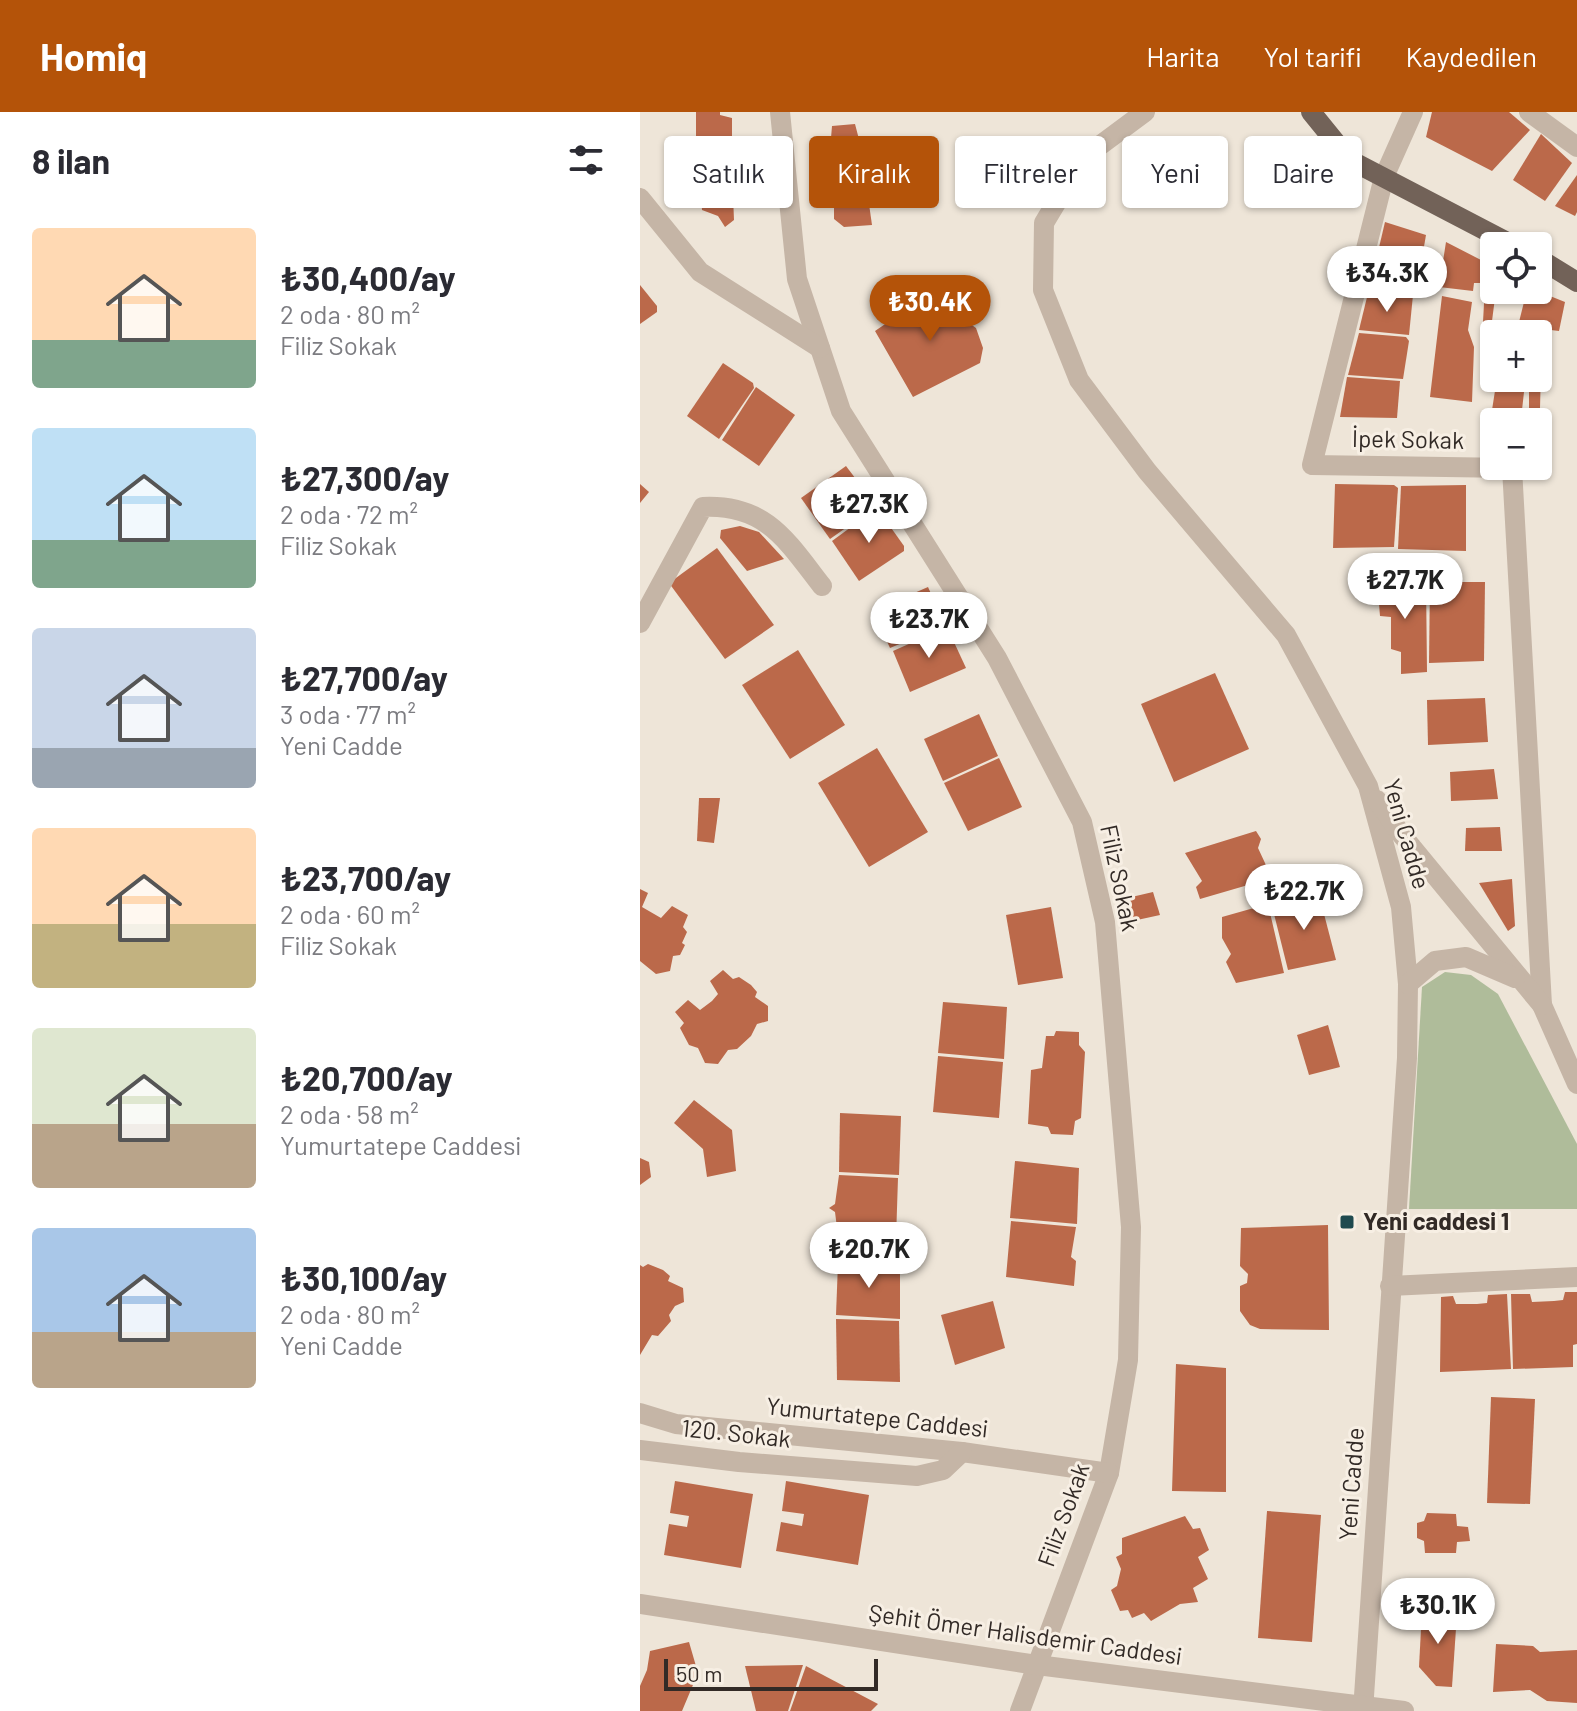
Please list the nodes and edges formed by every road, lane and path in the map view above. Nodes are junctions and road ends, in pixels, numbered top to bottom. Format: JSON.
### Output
{"nodes":[{"id":1,"x":780,"y":112,"type":"edge"},
{"id":2,"x":1145,"y":112,"type":"edge"},
{"id":3,"x":1311,"y":112,"type":"edge"},
{"id":4,"x":1413,"y":112,"type":"edge"},
{"id":5,"x":1529,"y":112,"type":"edge"},
{"id":6,"x":1577,"y":147,"type":"edge"},
{"id":7,"x":1384,"y":177,"type":"junction"},
{"id":8,"x":640,"y":198,"type":"edge"},
{"id":9,"x":1488,"y":232,"type":"edge"},
{"id":10,"x":1552,"y":267,"type":"edge"},
{"id":11,"x":1577,"y":282,"type":"edge"},
{"id":12,"x":820,"y":348,"type":"junction"},
{"id":13,"x":822,"y":586,"type":"dead end"},
{"id":14,"x":640,"y":623,"type":"edge"},
{"id":15,"x":1368,"y":786,"type":"junction"},
{"id":16,"x":1408,"y":984,"type":"junction"},
{"id":17,"x":1542,"y":1005,"type":"junction"},
{"id":18,"x":1577,"y":1084,"type":"edge"},
{"id":19,"x":1577,"y":1277,"type":"edge"},
{"id":20,"x":1390,"y":1286,"type":"junction"},
{"id":21,"x":640,"y":1413,"type":"edge"},
{"id":22,"x":640,"y":1450,"type":"edge"},
{"id":23,"x":962,"y":1452,"type":"junction"},
{"id":24,"x":1109,"y":1473,"type":"junction"},
{"id":25,"x":640,"y":1604,"type":"edge"},
{"id":26,"x":1037,"y":1665,"type":"junction"},
{"id":27,"x":1364,"y":1708,"type":"edge"},
{"id":28,"x":1020,"y":1711,"type":"edge"},
{"id":29,"x":1404,"y":1711,"type":"edge"}],
"edges":[{"from":1,"to":12,"type":"street","name":"Filiz Sokak"},
{"from":2,"to":15,"type":"street","name":"Yeni Cadde"},
{"from":3,"to":7,"type":"main road"},
{"from":4,"to":7,"type":"street"},
{"from":5,"to":6,"type":"street"},
{"from":7,"to":9,"type":"main road"},
{"from":7,"to":17,"type":"street","name":"İpek Sokak"},
{"from":8,"to":12,"type":"street"},
{"from":10,"to":11,"type":"main road"},
{"from":12,"to":24,"type":"street","name":"Filiz Sokak"},
{"from":13,"to":14,"type":"street"},
{"from":15,"to":16,"type":"street","name":"Yeni Cadde"},
{"from":15,"to":17,"type":"street"},
{"from":16,"to":17,"type":"street"},
{"from":16,"to":20,"type":"street","name":"Yeni Cadde"},
{"from":17,"to":18,"type":"street","name":"İpek Sokak"},
{"from":19,"to":20,"type":"street"},
{"from":20,"to":27,"type":"street","name":"Yeni Cadde"},
{"from":21,"to":23,"type":"street","name":"Yumurtatepe Caddesi"},
{"from":22,"to":23,"type":"street","name":"120. Sokak"},
{"from":23,"to":24,"type":"street","name":"Yumurtatepe Caddesi"},
{"from":24,"to":26,"type":"street","name":"Filiz Sokak"},
{"from":25,"to":26,"type":"street","name":"Şehit Ömer Halisdemir Caddesi"},
{"from":26,"to":27,"type":"street","name":"Şehit Ömer Halisdemir Caddesi"},
{"from":26,"to":28,"type":"street","name":"Filiz Sokak"},
{"from":27,"to":29,"type":"street","name":"Şehit Ömer Halisdemir Caddesi"}]}
